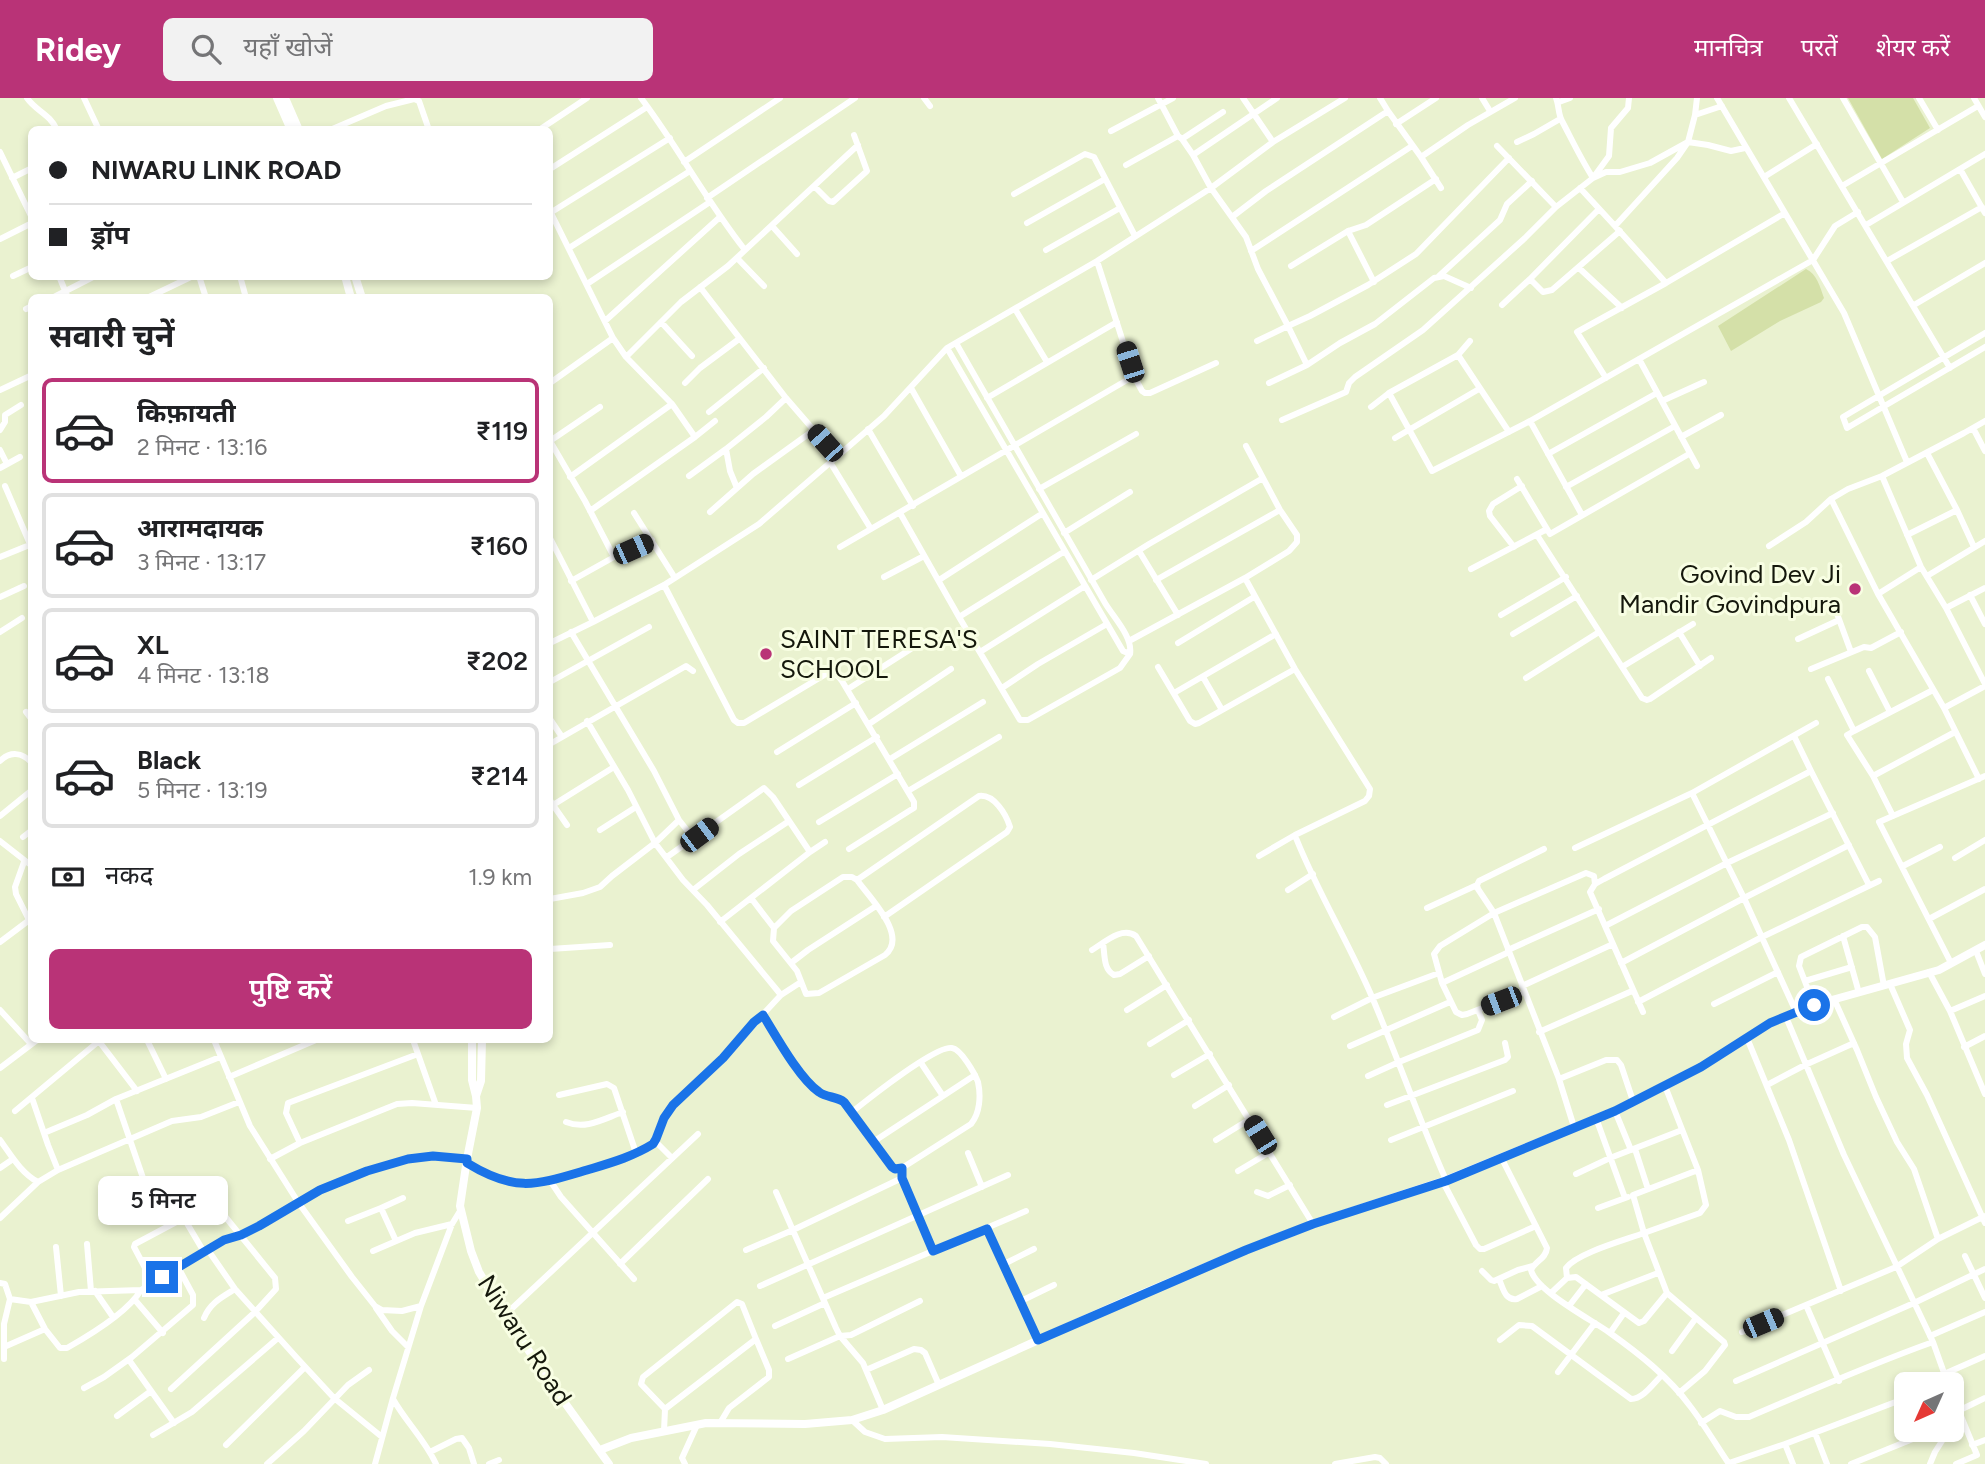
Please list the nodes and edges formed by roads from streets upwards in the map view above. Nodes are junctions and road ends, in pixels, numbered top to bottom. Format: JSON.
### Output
{"nodes":[{"id":1,"x":27,"y":98,"type":"edge"},
{"id":2,"x":84,"y":98,"type":"edge"},
{"id":3,"x":278,"y":98,"type":"edge"},
{"id":4,"x":285,"y":98,"type":"edge"},
{"id":5,"x":587,"y":98,"type":"edge"},
{"id":6,"x":653,"y":98,"type":"edge"},
{"id":7,"x":780,"y":98,"type":"edge"},
{"id":8,"x":855,"y":98,"type":"edge"},
{"id":9,"x":924,"y":98,"type":"edge"},
{"id":10,"x":1172,"y":98,"type":"edge"},
{"id":11,"x":1243,"y":98,"type":"edge"},
{"id":12,"x":1277,"y":98,"type":"edge"},
{"id":13,"x":1345,"y":98,"type":"edge"},
{"id":14,"x":1380,"y":98,"type":"edge"},
{"id":15,"x":1436,"y":98,"type":"edge"},
{"id":16,"x":1482,"y":98,"type":"edge"},
{"id":17,"x":1515,"y":98,"type":"edge"},
{"id":18,"x":1570,"y":98,"type":"edge"},
{"id":19,"x":1629,"y":98,"type":"edge"},
{"id":20,"x":1698,"y":98,"type":"edge"},
{"id":21,"x":1717,"y":98,"type":"edge"},
{"id":22,"x":1800,"y":98,"type":"edge"},
{"id":23,"x":1843,"y":98,"type":"edge"},
{"id":24,"x":1919,"y":98,"type":"edge"},
{"id":25,"x":1974,"y":98,"type":"edge"},
{"id":26,"x":1557,"y":100,"type":"edge"},
{"id":27,"x":1791,"y":100,"type":"edge"},
{"id":28,"x":1159,"y":101,"type":"edge"},
{"id":29,"x":644,"y":103,"type":"edge"},
{"id":30,"x":930,"y":106,"type":"dead end"},
{"id":31,"x":1721,"y":106,"type":"junction"},
{"id":32,"x":1978,"y":106,"type":"junction"},
{"id":33,"x":1388,"y":111,"type":"junction"},
{"id":34,"x":1490,"y":111,"type":"junction"},
{"id":35,"x":1223,"y":112,"type":"dead end"},
{"id":36,"x":1253,"y":113,"type":"junction"},
{"id":37,"x":1695,"y":115,"type":"junction"},
{"id":38,"x":1985,"y":117,"type":"edge"},
{"id":39,"x":1560,"y":119,"type":"junction"},
{"id":40,"x":1396,"y":124,"type":"junction"},
{"id":41,"x":55,"y":126,"type":"edge"},
{"id":42,"x":97,"y":126,"type":"edge"},
{"id":43,"x":289,"y":126,"type":"edge"},
{"id":44,"x":297,"y":126,"type":"edge"},
{"id":45,"x":339,"y":126,"type":"edge"},
{"id":46,"x":428,"y":126,"type":"edge"},
{"id":47,"x":545,"y":126,"type":"edge"},
{"id":48,"x":1938,"y":130,"type":"junction"},
{"id":49,"x":1111,"y":131,"type":"dead end"},
{"id":50,"x":854,"y":135,"type":"dead end"},
{"id":51,"x":670,"y":138,"type":"junction"},
{"id":52,"x":1180,"y":138,"type":"junction"},
{"id":53,"x":1273,"y":142,"type":"junction"},
{"id":54,"x":1517,"y":142,"type":"dead end"},
{"id":55,"x":1688,"y":142,"type":"junction"},
{"id":56,"x":858,"y":145,"type":"junction"},
{"id":57,"x":1817,"y":145,"type":"junction"},
{"id":58,"x":1412,"y":146,"type":"junction"},
{"id":59,"x":1497,"y":146,"type":"dead end"},
{"id":60,"x":1745,"y":148,"type":"junction"},
{"id":61,"x":0,"y":152,"type":"edge"},
{"id":62,"x":1985,"y":154,"type":"edge"},
{"id":63,"x":1194,"y":155,"type":"junction"},
{"id":64,"x":1421,"y":157,"type":"junction"},
{"id":65,"x":1509,"y":158,"type":"junction"},
{"id":66,"x":684,"y":162,"type":"junction"},
{"id":67,"x":1881,"y":163,"type":"junction"},
{"id":68,"x":1126,"y":165,"type":"dead end"},
{"id":69,"x":553,"y":167,"type":"edge"},
{"id":70,"x":1959,"y":169,"type":"junction"},
{"id":71,"x":28,"y":170,"type":"edge"},
{"id":72,"x":690,"y":171,"type":"junction"},
{"id":73,"x":1764,"y":177,"type":"junction"},
{"id":74,"x":12,"y":178,"type":"junction"},
{"id":75,"x":1593,"y":178,"type":"junction"},
{"id":76,"x":1105,"y":179,"type":"junction"},
{"id":77,"x":1436,"y":179,"type":"junction"},
{"id":78,"x":1532,"y":181,"type":"junction"},
{"id":79,"x":814,"y":186,"type":"junction"},
{"id":80,"x":1842,"y":186,"type":"junction"},
{"id":81,"x":1211,"y":188,"type":"junction"},
{"id":82,"x":1441,"y":188,"type":"dead end"},
{"id":83,"x":1580,"y":188,"type":"junction"},
{"id":84,"x":1014,"y":194,"type":"dead end"},
{"id":85,"x":709,"y":200,"type":"junction"},
{"id":86,"x":1903,"y":202,"type":"junction"},
{"id":87,"x":1120,"y":208,"type":"junction"},
{"id":88,"x":1556,"y":208,"type":"junction"},
{"id":89,"x":1600,"y":209,"type":"junction"},
{"id":90,"x":553,"y":210,"type":"edge"},
{"id":91,"x":1983,"y":210,"type":"edge"},
{"id":92,"x":1858,"y":212,"type":"junction"},
{"id":93,"x":28,"y":213,"type":"edge"},
{"id":94,"x":1785,"y":213,"type":"junction"},
{"id":95,"x":720,"y":217,"type":"junction"},
{"id":96,"x":1232,"y":217,"type":"junction"},
{"id":97,"x":553,"y":218,"type":"edge"},
{"id":98,"x":28,"y":221,"type":"edge"},
{"id":99,"x":1027,"y":223,"type":"dead end"},
{"id":100,"x":1866,"y":225,"type":"junction"},
{"id":101,"x":772,"y":226,"type":"junction"},
{"id":102,"x":1617,"y":229,"type":"junction"},
{"id":103,"x":1348,"y":231,"type":"junction"},
{"id":104,"x":1135,"y":236,"type":"junction"},
{"id":105,"x":0,"y":239,"type":"edge"},
{"id":106,"x":569,"y":248,"type":"junction"},
{"id":107,"x":745,"y":250,"type":"junction"},
{"id":108,"x":1046,"y":250,"type":"dead end"},
{"id":109,"x":1251,"y":251,"type":"junction"},
{"id":110,"x":797,"y":254,"type":"dead end"},
{"id":111,"x":737,"y":258,"type":"junction"},
{"id":112,"x":1812,"y":260,"type":"junction"},
{"id":113,"x":1097,"y":261,"type":"junction"},
{"id":114,"x":1887,"y":261,"type":"junction"},
{"id":115,"x":1985,"y":263,"type":"edge"},
{"id":116,"x":1291,"y":266,"type":"dead end"},
{"id":117,"x":1579,"y":268,"type":"junction"},
{"id":118,"x":28,"y":269,"type":"edge"},
{"id":119,"x":13,"y":276,"type":"dead end"},
{"id":120,"x":1439,"y":276,"type":"junction"},
{"id":121,"x":1530,"y":279,"type":"junction"},
{"id":122,"x":89,"y":280,"type":"edge"},
{"id":123,"x":185,"y":280,"type":"edge"},
{"id":124,"x":1374,"y":282,"type":"junction"},
{"id":125,"x":1667,"y":283,"type":"junction"},
{"id":126,"x":587,"y":284,"type":"junction"},
{"id":127,"x":764,"y":286,"type":"dead end"},
{"id":128,"x":700,"y":287,"type":"junction"},
{"id":129,"x":1471,"y":288,"type":"junction"},
{"id":130,"x":67,"y":294,"type":"edge"},
{"id":131,"x":155,"y":294,"type":"edge"},
{"id":132,"x":1502,"y":305,"type":"dead end"},
{"id":133,"x":1914,"y":305,"type":"junction"},
{"id":134,"x":1622,"y":308,"type":"junction"},
{"id":135,"x":1014,"y":309,"type":"junction"},
{"id":136,"x":605,"y":321,"type":"junction"},
{"id":137,"x":661,"y":322,"type":"junction"},
{"id":138,"x":1117,"y":322,"type":"junction"},
{"id":139,"x":1288,"y":326,"type":"junction"},
{"id":140,"x":1985,"y":333,"type":"edge"},
{"id":141,"x":613,"y":338,"type":"junction"},
{"id":142,"x":739,"y":339,"type":"junction"},
{"id":143,"x":1257,"y":341,"type":"dead end"},
{"id":144,"x":1470,"y":341,"type":"dead end"},
{"id":145,"x":956,"y":343,"type":"junction"},
{"id":146,"x":1985,"y":347,"type":"edge"},
{"id":147,"x":947,"y":348,"type":"junction"},
{"id":148,"x":1458,"y":355,"type":"junction"},
{"id":149,"x":626,"y":356,"type":"junction"},
{"id":150,"x":692,"y":356,"type":"dead end"},
{"id":151,"x":1943,"y":357,"type":"junction"},
{"id":152,"x":1639,"y":359,"type":"junction"},
{"id":153,"x":1047,"y":362,"type":"junction"},
{"id":154,"x":1216,"y":363,"type":"dead end"},
{"id":155,"x":1307,"y":365,"type":"junction"},
{"id":156,"x":764,"y":368,"type":"junction"},
{"id":157,"x":1950,"y":368,"type":"junction"},
{"id":158,"x":1134,"y":376,"type":"junction"},
{"id":159,"x":28,"y":377,"type":"edge"},
{"id":160,"x":1606,"y":378,"type":"junction"},
{"id":161,"x":553,"y":381,"type":"edge"},
{"id":162,"x":1704,"y":382,"type":"dead end"},
{"id":163,"x":685,"y":383,"type":"dead end"},
{"id":164,"x":1269,"y":383,"type":"dead end"},
{"id":165,"x":911,"y":388,"type":"junction"},
{"id":166,"x":1479,"y":388,"type":"junction"},
{"id":167,"x":0,"y":390,"type":"edge"},
{"id":168,"x":1389,"y":393,"type":"junction"},
{"id":169,"x":1657,"y":393,"type":"junction"},
{"id":170,"x":1878,"y":395,"type":"junction"},
{"id":171,"x":786,"y":398,"type":"junction"},
{"id":172,"x":987,"y":398,"type":"junction"},
{"id":173,"x":1661,"y":401,"type":"junction"},
{"id":174,"x":672,"y":404,"type":"junction"},
{"id":175,"x":21,"y":405,"type":"dead end"},
{"id":176,"x":0,"y":406,"type":"edge"},
{"id":177,"x":1883,"y":406,"type":"junction"},
{"id":178,"x":600,"y":407,"type":"dead end"},
{"id":179,"x":1371,"y":407,"type":"dead end"},
{"id":180,"x":709,"y":412,"type":"dead end"},
{"id":181,"x":5,"y":415,"type":"junction"},
{"id":182,"x":1721,"y":415,"type":"dead end"},
{"id":183,"x":715,"y":421,"type":"dead end"},
{"id":184,"x":1282,"y":421,"type":"dead end"},
{"id":185,"x":1531,"y":421,"type":"junction"},
{"id":186,"x":1985,"y":421,"type":"edge"},
{"id":187,"x":1675,"y":426,"type":"junction"},
{"id":188,"x":1973,"y":428,"type":"junction"},
{"id":189,"x":868,"y":429,"type":"junction"},
{"id":190,"x":1409,"y":429,"type":"junction"},
{"id":191,"x":0,"y":430,"type":"edge"},
{"id":192,"x":814,"y":430,"type":"junction"},
{"id":193,"x":1509,"y":432,"type":"junction"},
{"id":194,"x":1136,"y":434,"type":"dead end"},
{"id":195,"x":695,"y":437,"type":"junction"},
{"id":196,"x":1681,"y":437,"type":"junction"},
{"id":197,"x":1395,"y":438,"type":"dead end"},
{"id":198,"x":553,"y":439,"type":"edge"},
{"id":199,"x":553,"y":446,"type":"edge"},
{"id":200,"x":1014,"y":446,"type":"junction"},
{"id":201,"x":1246,"y":446,"type":"dead end"},
{"id":202,"x":726,"y":449,"type":"junction"},
{"id":203,"x":0,"y":450,"type":"edge"},
{"id":204,"x":1005,"y":450,"type":"junction"},
{"id":205,"x":1985,"y":451,"type":"edge"},
{"id":206,"x":1927,"y":453,"type":"junction"},
{"id":207,"x":1548,"y":454,"type":"junction"},
{"id":208,"x":1689,"y":454,"type":"junction"},
{"id":209,"x":20,"y":457,"type":"dead end"},
{"id":210,"x":838,"y":457,"type":"junction"},
{"id":211,"x":831,"y":462,"type":"junction"},
{"id":212,"x":1907,"y":462,"type":"junction"},
{"id":213,"x":3,"y":466,"type":"edge"},
{"id":214,"x":1696,"y":466,"type":"dead end"},
{"id":215,"x":689,"y":476,"type":"dead end"},
{"id":216,"x":961,"y":476,"type":"junction"},
{"id":217,"x":1882,"y":476,"type":"junction"},
{"id":218,"x":570,"y":477,"type":"junction"},
{"id":219,"x":1263,"y":478,"type":"junction"},
{"id":220,"x":1517,"y":479,"type":"dead end"},
{"id":221,"x":5,"y":486,"type":"dead end"},
{"id":222,"x":1521,"y":486,"type":"junction"},
{"id":223,"x":1566,"y":487,"type":"junction"},
{"id":224,"x":737,"y":488,"type":"junction"},
{"id":225,"x":1039,"y":489,"type":"junction"},
{"id":226,"x":1130,"y":492,"type":"dead end"},
{"id":227,"x":1831,"y":499,"type":"junction"},
{"id":228,"x":913,"y":506,"type":"junction"},
{"id":229,"x":1050,"y":509,"type":"junction"},
{"id":230,"x":1280,"y":510,"type":"junction"},
{"id":231,"x":1957,"y":510,"type":"junction"},
{"id":232,"x":590,"y":512,"type":"junction"},
{"id":233,"x":710,"y":512,"type":"dead end"},
{"id":234,"x":634,"y":513,"type":"dead end"},
{"id":235,"x":900,"y":513,"type":"junction"},
{"id":236,"x":1042,"y":513,"type":"junction"},
{"id":237,"x":1582,"y":515,"type":"junction"},
{"id":238,"x":871,"y":529,"type":"junction"},
{"id":239,"x":1547,"y":529,"type":"junction"},
{"id":240,"x":1064,"y":533,"type":"junction"},
{"id":241,"x":1537,"y":535,"type":"junction"},
{"id":242,"x":1907,"y":535,"type":"junction"},
{"id":243,"x":28,"y":537,"type":"edge"},
{"id":244,"x":652,"y":540,"type":"junction"},
{"id":245,"x":1985,"y":541,"type":"edge"},
{"id":246,"x":553,"y":544,"type":"edge"},
{"id":247,"x":28,"y":545,"type":"edge"},
{"id":248,"x":1769,"y":546,"type":"dead end"},
{"id":249,"x":840,"y":547,"type":"dead end"},
{"id":250,"x":1514,"y":547,"type":"junction"},
{"id":251,"x":1974,"y":547,"type":"junction"},
{"id":252,"x":1065,"y":551,"type":"junction"},
{"id":253,"x":1139,"y":551,"type":"junction"},
{"id":254,"x":924,"y":556,"type":"junction"},
{"id":255,"x":0,"y":557,"type":"edge"},
{"id":256,"x":614,"y":557,"type":"junction"},
{"id":257,"x":1921,"y":567,"type":"junction"},
{"id":258,"x":1471,"y":569,"type":"dead end"},
{"id":259,"x":1927,"y":576,"type":"junction"},
{"id":260,"x":884,"y":577,"type":"dead end"},
{"id":261,"x":1566,"y":577,"type":"junction"},
{"id":262,"x":675,"y":578,"type":"junction"},
{"id":263,"x":1245,"y":578,"type":"junction"},
{"id":264,"x":939,"y":580,"type":"junction"},
{"id":265,"x":1091,"y":580,"type":"junction"},
{"id":266,"x":1156,"y":580,"type":"junction"},
{"id":267,"x":571,"y":581,"type":"junction"},
{"id":268,"x":664,"y":585,"type":"junction"},
{"id":269,"x":24,"y":586,"type":"dead end"},
{"id":270,"x":1085,"y":586,"type":"junction"},
{"id":271,"x":1985,"y":588,"type":"edge"},
{"id":272,"x":1878,"y":594,"type":"junction"},
{"id":273,"x":1970,"y":595,"type":"junction"},
{"id":274,"x":1577,"y":596,"type":"junction"},
{"id":275,"x":0,"y":597,"type":"edge"},
{"id":276,"x":1254,"y":597,"type":"junction"},
{"id":277,"x":1945,"y":608,"type":"junction"},
{"id":278,"x":1836,"y":611,"type":"dead end"},
{"id":279,"x":1178,"y":615,"type":"junction"},
{"id":280,"x":1501,"y":615,"type":"dead end"},
{"id":281,"x":959,"y":617,"type":"junction"},
{"id":282,"x":22,"y":618,"type":"dead end"},
{"id":283,"x":1839,"y":620,"type":"junction"},
{"id":284,"x":593,"y":622,"type":"junction"},
{"id":285,"x":1107,"y":624,"type":"junction"},
{"id":286,"x":1693,"y":624,"type":"dead end"},
{"id":287,"x":1985,"y":624,"type":"edge"},
{"id":288,"x":649,"y":627,"type":"dead end"},
{"id":289,"x":0,"y":632,"type":"edge"},
{"id":290,"x":571,"y":632,"type":"junction"},
{"id":291,"x":1599,"y":632,"type":"junction"},
{"id":292,"x":1679,"y":632,"type":"junction"},
{"id":293,"x":1901,"y":632,"type":"junction"},
{"id":294,"x":1513,"y":634,"type":"dead end"},
{"id":295,"x":1276,"y":635,"type":"junction"},
{"id":296,"x":929,"y":638,"type":"dead end"},
{"id":297,"x":1798,"y":639,"type":"dead end"},
{"id":298,"x":553,"y":641,"type":"edge"},
{"id":299,"x":1129,"y":641,"type":"junction"},
{"id":300,"x":1178,"y":643,"type":"dead end"},
{"id":301,"x":980,"y":652,"type":"junction"},
{"id":302,"x":1852,"y":652,"type":"junction"},
{"id":303,"x":1129,"y":653,"type":"junction"},
{"id":304,"x":1711,"y":658,"type":"dead end"},
{"id":305,"x":587,"y":661,"type":"junction"},
{"id":306,"x":1700,"y":666,"type":"junction"},
{"id":307,"x":1158,"y":667,"type":"dead end"},
{"id":308,"x":1622,"y":667,"type":"junction"},
{"id":309,"x":1811,"y":668,"type":"dead end"},
{"id":310,"x":951,"y":669,"type":"dead end"},
{"id":311,"x":1295,"y":669,"type":"junction"},
{"id":312,"x":693,"y":671,"type":"dead end"},
{"id":313,"x":1869,"y":671,"type":"dead end"},
{"id":314,"x":1203,"y":677,"type":"junction"},
{"id":315,"x":1526,"y":678,"type":"dead end"},
{"id":316,"x":1828,"y":678,"type":"dead end"},
{"id":317,"x":553,"y":680,"type":"edge"},
{"id":318,"x":1985,"y":685,"type":"edge"},
{"id":319,"x":1002,"y":688,"type":"junction"},
{"id":320,"x":848,"y":689,"type":"junction"},
{"id":321,"x":1933,"y":690,"type":"junction"},
{"id":322,"x":1174,"y":693,"type":"junction"},
{"id":323,"x":983,"y":702,"type":"dead end"},
{"id":324,"x":856,"y":703,"type":"junction"},
{"id":325,"x":615,"y":706,"type":"junction"},
{"id":326,"x":1944,"y":708,"type":"junction"},
{"id":327,"x":1222,"y":710,"type":"junction"},
{"id":328,"x":26,"y":712,"type":"dead end"},
{"id":329,"x":1890,"y":712,"type":"junction"},
{"id":330,"x":28,"y":715,"type":"edge"},
{"id":331,"x":587,"y":721,"type":"junction"},
{"id":332,"x":1816,"y":723,"type":"dead end"},
{"id":333,"x":553,"y":724,"type":"edge"},
{"id":334,"x":869,"y":724,"type":"junction"},
{"id":335,"x":1854,"y":731,"type":"junction"},
{"id":336,"x":1955,"y":732,"type":"junction"},
{"id":337,"x":1794,"y":736,"type":"junction"},
{"id":338,"x":562,"y":737,"type":"junction"},
{"id":339,"x":877,"y":737,"type":"junction"},
{"id":340,"x":999,"y":737,"type":"dead end"},
{"id":341,"x":553,"y":742,"type":"edge"},
{"id":342,"x":777,"y":752,"type":"dead end"},
{"id":343,"x":890,"y":759,"type":"junction"},
{"id":344,"x":28,"y":760,"type":"edge"},
{"id":345,"x":0,"y":761,"type":"edge"},
{"id":346,"x":614,"y":767,"type":"junction"},
{"id":347,"x":1811,"y":771,"type":"junction"},
{"id":348,"x":898,"y":774,"type":"junction"},
{"id":349,"x":1873,"y":776,"type":"junction"},
{"id":350,"x":1982,"y":777,"type":"edge"},
{"id":351,"x":799,"y":785,"type":"dead end"},
{"id":352,"x":908,"y":791,"type":"junction"},
{"id":353,"x":28,"y":793,"type":"edge"},
{"id":354,"x":1692,"y":793,"type":"junction"},
{"id":355,"x":553,"y":801,"type":"edge"},
{"id":356,"x":553,"y":805,"type":"edge"},
{"id":357,"x":636,"y":807,"type":"junction"},
{"id":358,"x":1833,"y":813,"type":"junction"},
{"id":359,"x":0,"y":816,"type":"edge"},
{"id":360,"x":1893,"y":816,"type":"junction"},
{"id":361,"x":679,"y":820,"type":"junction"},
{"id":362,"x":789,"y":821,"type":"junction"},
{"id":363,"x":819,"y":822,"type":"dead end"},
{"id":364,"x":1708,"y":824,"type":"junction"},
{"id":365,"x":567,"y":825,"type":"dead end"},
{"id":366,"x":600,"y":830,"type":"dead end"},
{"id":367,"x":28,"y":833,"type":"edge"},
{"id":368,"x":1295,"y":835,"type":"junction"},
{"id":369,"x":23,"y":837,"type":"dead end"},
{"id":370,"x":694,"y":839,"type":"junction"},
{"id":371,"x":1985,"y":840,"type":"edge"},
{"id":372,"x":0,"y":841,"type":"edge"},
{"id":373,"x":825,"y":842,"type":"dead end"},
{"id":374,"x":655,"y":844,"type":"junction"},
{"id":375,"x":1849,"y":845,"type":"junction"},
{"id":376,"x":1940,"y":847,"type":"dead end"},
{"id":377,"x":1575,"y":848,"type":"dead end"},
{"id":378,"x":849,"y":849,"type":"dead end"},
{"id":379,"x":1544,"y":849,"type":"dead end"},
{"id":380,"x":810,"y":852,"type":"junction"},
{"id":381,"x":1259,"y":856,"type":"dead end"},
{"id":382,"x":667,"y":857,"type":"junction"},
{"id":383,"x":1955,"y":858,"type":"dead end"},
{"id":384,"x":24,"y":862,"type":"junction"},
{"id":385,"x":1727,"y":863,"type":"junction"},
{"id":386,"x":28,"y":864,"type":"edge"},
{"id":387,"x":1903,"y":866,"type":"junction"},
{"id":388,"x":1313,"y":874,"type":"junction"},
{"id":389,"x":857,"y":880,"type":"junction"},
{"id":390,"x":1879,"y":881,"type":"dead end"},
{"id":391,"x":1595,"y":884,"type":"junction"},
{"id":392,"x":1477,"y":885,"type":"junction"},
{"id":393,"x":1869,"y":885,"type":"junction"},
{"id":394,"x":1985,"y":889,"type":"edge"},
{"id":395,"x":693,"y":890,"type":"junction"},
{"id":396,"x":1288,"y":890,"type":"dead end"},
{"id":397,"x":553,"y":898,"type":"edge"},
{"id":398,"x":751,"y":898,"type":"junction"},
{"id":399,"x":1744,"y":898,"type":"junction"},
{"id":400,"x":876,"y":906,"type":"junction"},
{"id":401,"x":1427,"y":908,"type":"dead end"},
{"id":402,"x":1599,"y":909,"type":"junction"},
{"id":403,"x":1494,"y":913,"type":"junction"},
{"id":404,"x":884,"y":917,"type":"junction"},
{"id":405,"x":28,"y":919,"type":"edge"},
{"id":406,"x":1929,"y":919,"type":"junction"},
{"id":407,"x":720,"y":922,"type":"junction"},
{"id":408,"x":28,"y":924,"type":"edge"},
{"id":409,"x":1605,"y":926,"type":"junction"},
{"id":410,"x":774,"y":928,"type":"junction"},
{"id":411,"x":1843,"y":936,"type":"junction"},
{"id":412,"x":1762,"y":937,"type":"junction"},
{"id":413,"x":0,"y":942,"type":"edge"},
{"id":414,"x":1103,"y":943,"type":"junction"},
{"id":415,"x":1613,"y":944,"type":"junction"},
{"id":416,"x":610,"y":945,"type":"dead end"},
{"id":417,"x":1985,"y":945,"type":"edge"},
{"id":418,"x":553,"y":948,"type":"edge"},
{"id":419,"x":1092,"y":950,"type":"dead end"},
{"id":420,"x":1976,"y":950,"type":"junction"},
{"id":421,"x":1508,"y":951,"type":"junction"},
{"id":422,"x":1149,"y":956,"type":"junction"},
{"id":423,"x":791,"y":963,"type":"junction"},
{"id":424,"x":1620,"y":963,"type":"junction"},
{"id":425,"x":1951,"y":963,"type":"junction"},
{"id":426,"x":1852,"y":967,"type":"junction"},
{"id":427,"x":1439,"y":972,"type":"junction"},
{"id":428,"x":1778,"y":972,"type":"junction"},
{"id":429,"x":1930,"y":972,"type":"junction"},
{"id":430,"x":1985,"y":974,"type":"edge"},
{"id":431,"x":1805,"y":981,"type":"junction"},
{"id":432,"x":801,"y":982,"type":"junction"},
{"id":433,"x":1441,"y":983,"type":"junction"},
{"id":434,"x":1167,"y":985,"type":"junction"},
{"id":435,"x":1887,"y":985,"type":"junction"},
{"id":436,"x":1523,"y":989,"type":"junction"},
{"id":437,"x":1633,"y":991,"type":"junction"},
{"id":438,"x":1859,"y":993,"type":"junction"},
{"id":439,"x":781,"y":995,"type":"junction"},
{"id":440,"x":1985,"y":996,"type":"edge"},
{"id":441,"x":1372,"y":998,"type":"junction"},
{"id":442,"x":1834,"y":999,"type":"junction"},
{"id":443,"x":1450,"y":1002,"type":"junction"},
{"id":444,"x":1638,"y":1002,"type":"junction"},
{"id":445,"x":1714,"y":1004,"type":"dead end"},
{"id":446,"x":1814,"y":1005,"type":"junction"},
{"id":447,"x":0,"y":1010,"type":"edge"},
{"id":448,"x":1128,"y":1010,"type":"dead end"},
{"id":449,"x":1478,"y":1010,"type":"junction"},
{"id":450,"x":1950,"y":1011,"type":"junction"},
{"id":451,"x":1643,"y":1012,"type":"dead end"},
{"id":452,"x":1796,"y":1012,"type":"junction"},
{"id":453,"x":763,"y":1015,"type":"junction"},
{"id":454,"x":1334,"y":1017,"type":"dead end"},
{"id":455,"x":1786,"y":1017,"type":"junction"},
{"id":456,"x":1189,"y":1020,"type":"junction"},
{"id":457,"x":1385,"y":1030,"type":"junction"},
{"id":458,"x":1539,"y":1032,"type":"junction"},
{"id":459,"x":28,"y":1036,"type":"edge"},
{"id":460,"x":1985,"y":1036,"type":"edge"},
{"id":461,"x":1747,"y":1038,"type":"junction"},
{"id":462,"x":33,"y":1043,"type":"edge"},
{"id":463,"x":95,"y":1043,"type":"edge"},
{"id":464,"x":100,"y":1043,"type":"edge"},
{"id":465,"x":148,"y":1043,"type":"edge"},
{"id":466,"x":215,"y":1043,"type":"edge"},
{"id":467,"x":309,"y":1043,"type":"edge"},
{"id":468,"x":414,"y":1043,"type":"edge"},
{"id":469,"x":472,"y":1043,"type":"edge"},
{"id":470,"x":482,"y":1043,"type":"edge"},
{"id":471,"x":1854,"y":1043,"type":"junction"},
{"id":472,"x":1150,"y":1044,"type":"dead end"},
{"id":473,"x":1505,"y":1044,"type":"dead end"},
{"id":474,"x":1350,"y":1046,"type":"dead end"},
{"id":475,"x":1964,"y":1047,"type":"junction"},
{"id":476,"x":418,"y":1054,"type":"junction"},
{"id":477,"x":1210,"y":1054,"type":"junction"},
{"id":478,"x":220,"y":1057,"type":"junction"},
{"id":479,"x":1399,"y":1062,"type":"junction"},
{"id":480,"x":921,"y":1063,"type":"junction"},
{"id":481,"x":1805,"y":1065,"type":"junction"},
{"id":482,"x":0,"y":1068,"type":"edge"},
{"id":483,"x":975,"y":1075,"type":"junction"},
{"id":484,"x":1174,"y":1075,"type":"dead end"},
{"id":485,"x":1368,"y":1076,"type":"dead end"},
{"id":486,"x":229,"y":1077,"type":"junction"},
{"id":487,"x":166,"y":1079,"type":"junction"},
{"id":488,"x":1559,"y":1079,"type":"junction"},
{"id":489,"x":1983,"y":1082,"type":"edge"},
{"id":490,"x":1229,"y":1085,"type":"junction"},
{"id":491,"x":1767,"y":1085,"type":"junction"},
{"id":492,"x":1665,"y":1086,"type":"junction"},
{"id":493,"x":137,"y":1091,"type":"junction"},
{"id":494,"x":1513,"y":1091,"type":"dead end"},
{"id":495,"x":1985,"y":1094,"type":"edge"},
{"id":496,"x":559,"y":1095,"type":"dead end"},
{"id":497,"x":1410,"y":1095,"type":"junction"},
{"id":498,"x":476,"y":1096,"type":"junction"},
{"id":499,"x":943,"y":1096,"type":"junction"},
{"id":500,"x":32,"y":1098,"type":"junction"},
{"id":501,"x":116,"y":1099,"type":"junction"},
{"id":502,"x":1633,"y":1101,"type":"junction"},
{"id":503,"x":239,"y":1102,"type":"junction"},
{"id":504,"x":436,"y":1105,"type":"junction"},
{"id":505,"x":1387,"y":1105,"type":"dead end"},
{"id":506,"x":1195,"y":1106,"type":"dead end"},
{"id":507,"x":477,"y":1108,"type":"junction"},
{"id":508,"x":15,"y":1111,"type":"dead end"},
{"id":509,"x":1615,"y":1111,"type":"junction"},
{"id":510,"x":622,"y":1112,"type":"junction"},
{"id":511,"x":852,"y":1112,"type":"junction"},
{"id":512,"x":1596,"y":1118,"type":"junction"},
{"id":513,"x":1250,"y":1119,"type":"junction"},
{"id":514,"x":566,"y":1122,"type":"dead end"},
{"id":515,"x":1422,"y":1126,"type":"junction"},
{"id":516,"x":1574,"y":1127,"type":"junction"},
{"id":517,"x":1682,"y":1130,"type":"junction"},
{"id":518,"x":44,"y":1133,"type":"junction"},
{"id":519,"x":698,"y":1134,"type":"dead end"},
{"id":520,"x":129,"y":1138,"type":"junction"},
{"id":521,"x":0,"y":1140,"type":"edge"},
{"id":522,"x":1216,"y":1140,"type":"dead end"},
{"id":523,"x":1391,"y":1140,"type":"dead end"},
{"id":524,"x":655,"y":1141,"type":"junction"},
{"id":525,"x":873,"y":1142,"type":"junction"},
{"id":526,"x":300,"y":1143,"type":"junction"},
{"id":527,"x":1633,"y":1149,"type":"junction"},
{"id":528,"x":1270,"y":1152,"type":"junction"},
{"id":529,"x":636,"y":1153,"type":"junction"},
{"id":530,"x":968,"y":1153,"type":"dead end"},
{"id":531,"x":1501,"y":1157,"type":"junction"},
{"id":532,"x":270,"y":1158,"type":"junction"},
{"id":533,"x":672,"y":1158,"type":"junction"},
{"id":534,"x":1610,"y":1158,"type":"junction"},
{"id":535,"x":13,"y":1159,"type":"junction"},
{"id":536,"x":467,"y":1161,"type":"junction"},
{"id":537,"x":0,"y":1168,"type":"edge"},
{"id":538,"x":902,"y":1168,"type":"junction"},
{"id":539,"x":58,"y":1170,"type":"junction"},
{"id":540,"x":1698,"y":1170,"type":"junction"},
{"id":541,"x":1238,"y":1171,"type":"dead end"},
{"id":542,"x":1576,"y":1174,"type":"dead end"},
{"id":543,"x":1008,"y":1175,"type":"dead end"},
{"id":544,"x":902,"y":1178,"type":"junction"},
{"id":545,"x":708,"y":1179,"type":"dead end"},
{"id":546,"x":1444,"y":1181,"type":"junction"},
{"id":547,"x":38,"y":1182,"type":"junction"},
{"id":548,"x":551,"y":1182,"type":"junction"},
{"id":549,"x":1290,"y":1185,"type":"junction"},
{"id":550,"x":982,"y":1186,"type":"junction"},
{"id":551,"x":1648,"y":1189,"type":"junction"},
{"id":552,"x":776,"y":1192,"type":"dead end"},
{"id":553,"x":1257,"y":1192,"type":"dead end"},
{"id":554,"x":1629,"y":1197,"type":"junction"},
{"id":555,"x":403,"y":1198,"type":"dead end"},
{"id":556,"x":298,"y":1202,"type":"junction"},
{"id":557,"x":381,"y":1208,"type":"junction"},
{"id":558,"x":1598,"y":1208,"type":"dead end"},
{"id":559,"x":219,"y":1209,"type":"dead end"},
{"id":560,"x":460,"y":1209,"type":"junction"},
{"id":561,"x":1026,"y":1211,"type":"dead end"},
{"id":562,"x":123,"y":1213,"type":"dead end"},
{"id":563,"x":918,"y":1215,"type":"junction"},
{"id":564,"x":0,"y":1218,"type":"edge"},
{"id":565,"x":1984,"y":1218,"type":"edge"},
{"id":566,"x":348,"y":1221,"type":"dead end"},
{"id":567,"x":452,"y":1224,"type":"junction"},
{"id":568,"x":1313,"y":1224,"type":"junction"},
{"id":569,"x":1536,"y":1226,"type":"junction"},
{"id":570,"x":987,"y":1229,"type":"junction"},
{"id":571,"x":793,"y":1230,"type":"junction"},
{"id":572,"x":593,"y":1233,"type":"junction"},
{"id":573,"x":1644,"y":1233,"type":"junction"},
{"id":574,"x":241,"y":1235,"type":"junction"},
{"id":575,"x":1938,"y":1239,"type":"junction"},
{"id":576,"x":396,"y":1241,"type":"junction"},
{"id":577,"x":87,"y":1244,"type":"dead end"},
{"id":578,"x":56,"y":1247,"type":"dead end"},
{"id":579,"x":1034,"y":1249,"type":"dead end"},
{"id":580,"x":746,"y":1250,"type":"dead end"},
{"id":581,"x":206,"y":1251,"type":"junction"},
{"id":582,"x":373,"y":1251,"type":"dead end"},
{"id":583,"x":933,"y":1251,"type":"junction"},
{"id":584,"x":1965,"y":1256,"type":"dead end"},
{"id":585,"x":620,"y":1264,"type":"junction"},
{"id":586,"x":807,"y":1264,"type":"junction"},
{"id":587,"x":1004,"y":1264,"type":"junction"},
{"id":588,"x":1533,"y":1266,"type":"junction"},
{"id":589,"x":178,"y":1267,"type":"junction"},
{"id":590,"x":1896,"y":1267,"type":"junction"},
{"id":591,"x":1985,"y":1269,"type":"edge"},
{"id":592,"x":1482,"y":1271,"type":"dead end"},
{"id":593,"x":1658,"y":1273,"type":"junction"},
{"id":594,"x":1974,"y":1275,"type":"junction"},
{"id":595,"x":1567,"y":1278,"type":"junction"},
{"id":596,"x":634,"y":1279,"type":"dead end"},
{"id":597,"x":1499,"y":1279,"type":"junction"},
{"id":598,"x":0,"y":1283,"type":"edge"},
{"id":599,"x":153,"y":1283,"type":"junction"},
{"id":600,"x":1586,"y":1284,"type":"junction"},
{"id":601,"x":1054,"y":1285,"type":"dead end"},
{"id":602,"x":760,"y":1286,"type":"dead end"},
{"id":603,"x":1542,"y":1286,"type":"junction"},
{"id":604,"x":235,"y":1289,"type":"junction"},
{"id":605,"x":141,"y":1290,"type":"junction"},
{"id":606,"x":93,"y":1291,"type":"junction"},
{"id":607,"x":1841,"y":1291,"type":"junction"},
{"id":608,"x":1552,"y":1293,"type":"junction"},
{"id":609,"x":1667,"y":1293,"type":"junction"},
{"id":610,"x":1601,"y":1295,"type":"junction"},
{"id":611,"x":61,"y":1296,"type":"junction"},
{"id":612,"x":1985,"y":1298,"type":"edge"},
{"id":613,"x":10,"y":1299,"type":"junction"},
{"id":614,"x":135,"y":1300,"type":"junction"},
{"id":615,"x":824,"y":1300,"type":"junction"},
{"id":616,"x":920,"y":1301,"type":"dead end"},
{"id":617,"x":1021,"y":1301,"type":"junction"},
{"id":618,"x":31,"y":1303,"type":"junction"},
{"id":619,"x":1914,"y":1303,"type":"junction"},
{"id":620,"x":1806,"y":1305,"type":"junction"},
{"id":621,"x":375,"y":1306,"type":"junction"},
{"id":622,"x":421,"y":1306,"type":"junction"},
{"id":623,"x":1569,"y":1306,"type":"junction"},
{"id":624,"x":255,"y":1312,"type":"junction"},
{"id":625,"x":1985,"y":1312,"type":"edge"},
{"id":626,"x":1624,"y":1313,"type":"junction"},
{"id":627,"x":505,"y":1315,"type":"junction"},
{"id":628,"x":113,"y":1318,"type":"junction"},
{"id":629,"x":204,"y":1318,"type":"dead end"},
{"id":630,"x":1696,"y":1318,"type":"junction"},
{"id":631,"x":1595,"y":1323,"type":"junction"},
{"id":632,"x":775,"y":1326,"type":"dead end"},
{"id":633,"x":45,"y":1329,"type":"junction"},
{"id":634,"x":2,"y":1331,"type":"edge"},
{"id":635,"x":1742,"y":1332,"type":"dead end"},
{"id":636,"x":163,"y":1333,"type":"junction"},
{"id":637,"x":1610,"y":1333,"type":"junction"},
{"id":638,"x":840,"y":1336,"type":"junction"},
{"id":639,"x":278,"y":1338,"type":"junction"},
{"id":640,"x":756,"y":1339,"type":"junction"},
{"id":641,"x":1931,"y":1339,"type":"junction"},
{"id":642,"x":1038,"y":1340,"type":"junction"},
{"id":643,"x":1500,"y":1340,"type":"dead end"},
{"id":644,"x":1822,"y":1342,"type":"junction"},
{"id":645,"x":4,"y":1347,"type":"junction"},
{"id":646,"x":408,"y":1347,"type":"junction"},
{"id":647,"x":1672,"y":1351,"type":"dead end"},
{"id":648,"x":1570,"y":1355,"type":"junction"},
{"id":649,"x":1985,"y":1356,"type":"edge"},
{"id":650,"x":4,"y":1359,"type":"dead end"},
{"id":651,"x":788,"y":1359,"type":"dead end"},
{"id":652,"x":129,"y":1360,"type":"junction"},
{"id":653,"x":305,"y":1367,"type":"junction"},
{"id":654,"x":369,"y":1370,"type":"dead end"},
{"id":655,"x":866,"y":1370,"type":"junction"},
{"id":656,"x":1558,"y":1372,"type":"dead end"},
{"id":657,"x":1943,"y":1372,"type":"edge"},
{"id":658,"x":1949,"y":1372,"type":"edge"},
{"id":659,"x":1662,"y":1375,"type":"junction"},
{"id":660,"x":1736,"y":1381,"type":"dead end"},
{"id":661,"x":1839,"y":1381,"type":"junction"},
{"id":662,"x":939,"y":1385,"type":"junction"},
{"id":663,"x":84,"y":1388,"type":"dead end"},
{"id":664,"x":171,"y":1389,"type":"dead end"},
{"id":665,"x":151,"y":1391,"type":"junction"},
{"id":666,"x":1679,"y":1393,"type":"junction"},
{"id":667,"x":334,"y":1398,"type":"junction"},
{"id":668,"x":393,"y":1398,"type":"junction"},
{"id":669,"x":1985,"y":1398,"type":"edge"},
{"id":670,"x":1894,"y":1403,"type":"edge"},
{"id":671,"x":1964,"y":1408,"type":"edge"},
{"id":672,"x":665,"y":1409,"type":"junction"},
{"id":673,"x":883,"y":1410,"type":"junction"},
{"id":674,"x":117,"y":1416,"type":"dead end"},
{"id":675,"x":852,"y":1420,"type":"junction"},
{"id":676,"x":174,"y":1423,"type":"junction"},
{"id":677,"x":720,"y":1423,"type":"junction"},
{"id":678,"x":1702,"y":1423,"type":"junction"},
{"id":679,"x":697,"y":1425,"type":"junction"},
{"id":680,"x":664,"y":1431,"type":"junction"},
{"id":681,"x":1815,"y":1433,"type":"junction"},
{"id":682,"x":153,"y":1435,"type":"dead end"},
{"id":683,"x":1964,"y":1436,"type":"edge"},
{"id":684,"x":382,"y":1437,"type":"junction"},
{"id":685,"x":1985,"y":1440,"type":"edge"},
{"id":686,"x":1905,"y":1442,"type":"edge"},
{"id":687,"x":1941,"y":1442,"type":"edge"},
{"id":688,"x":1785,"y":1444,"type":"junction"},
{"id":689,"x":226,"y":1445,"type":"dead end"},
{"id":690,"x":1972,"y":1445,"type":"junction"},
{"id":691,"x":600,"y":1450,"type":"junction"},
{"id":692,"x":430,"y":1452,"type":"junction"},
{"id":693,"x":499,"y":1460,"type":"dead end"},
{"id":694,"x":605,"y":1462,"type":"edge"},
{"id":695,"x":267,"y":1464,"type":"edge"},
{"id":696,"x":375,"y":1464,"type":"edge"},
{"id":697,"x":436,"y":1464,"type":"edge"},
{"id":698,"x":474,"y":1464,"type":"edge"},
{"id":699,"x":489,"y":1464,"type":"edge"},
{"id":700,"x":685,"y":1464,"type":"edge"},
{"id":701,"x":1206,"y":1464,"type":"edge"},
{"id":702,"x":1335,"y":1464,"type":"edge"},
{"id":703,"x":1386,"y":1464,"type":"edge"},
{"id":704,"x":1729,"y":1464,"type":"edge"},
{"id":705,"x":1793,"y":1464,"type":"edge"},
{"id":706,"x":1827,"y":1464,"type":"edge"},
{"id":707,"x":1851,"y":1464,"type":"edge"},
{"id":708,"x":1930,"y":1464,"type":"edge"},
{"id":709,"x":1956,"y":1464,"type":"edge"}],
"edges":[{"from":1,"to":41,"type":"street"},
{"from":2,"to":42,"type":"street"},
{"from":3,"to":43,"type":"street"},
{"from":4,"to":44,"type":"street"},
{"from":5,"to":47,"type":"street"},
{"from":6,"to":29,"type":"street"},
{"from":7,"to":66,"type":"street"},
{"from":8,"to":85,"type":"street"},
{"from":9,"to":30,"type":"street"},
{"from":10,"to":28,"type":"street"},
{"from":11,"to":36,"type":"street"},
{"from":12,"to":36,"type":"street"},
{"from":13,"to":53,"type":"street"},
{"from":14,"to":33,"type":"street"},
{"from":15,"to":40,"type":"street"},
{"from":16,"to":34,"type":"street"},
{"from":17,"to":34,"type":"street"},
{"from":18,"to":26,"type":"street"},
{"from":19,"to":75,"type":"street"},
{"from":20,"to":37,"type":"street"},
{"from":21,"to":31,"type":"street"},
{"from":22,"to":27,"type":"street"},
{"from":23,"to":67,"type":"street"},
{"from":24,"to":48,"type":"street"},
{"from":25,"to":32,"type":"street"},
{"from":26,"to":39,"type":"street"},
{"from":27,"to":57,"type":"street"},
{"from":28,"to":49,"type":"street"},
{"from":28,"to":52,"type":"street"},
{"from":29,"to":51,"type":"street"},
{"from":29,"to":69,"type":"street"},
{"from":31,"to":37,"type":"street"},
{"from":31,"to":60,"type":"street"},
{"from":32,"to":38,"type":"street"},
{"from":32,"to":48,"type":"street"},
{"from":33,"to":40,"type":"street"},
{"from":33,"to":96,"type":"street"},
{"from":34,"to":64,"type":"street"},
{"from":35,"to":52,"type":"street"},
{"from":36,"to":53,"type":"street"},
{"from":36,"to":63,"type":"street"},
{"from":37,"to":55,"type":"street"},
{"from":39,"to":54,"type":"street"},
{"from":39,"to":75,"type":"street"},
{"from":40,"to":58,"type":"street"},
{"from":45,"to":46,"type":"street"},
{"from":48,"to":67,"type":"street"},
{"from":50,"to":56,"type":"street"},
{"from":51,"to":66,"type":"street"},
{"from":51,"to":90,"type":"street"},
{"from":52,"to":63,"type":"street"},
{"from":52,"to":68,"type":"street"},
{"from":53,"to":81,"type":"street"},
{"from":55,"to":60,"type":"street"},
{"from":55,"to":75,"type":"street"},
{"from":55,"to":102,"type":"street"},
{"from":56,"to":79,"type":"street"},
{"from":56,"to":79,"type":"street"},
{"from":57,"to":73,"type":"street"},
{"from":57,"to":80,"type":"street"},
{"from":58,"to":64,"type":"street"},
{"from":58,"to":109,"type":"street"},
{"from":59,"to":65,"type":"street"},
{"from":60,"to":73,"type":"street"},
{"from":61,"to":74,"type":"street"},
{"from":62,"to":70,"type":"street"},
{"from":63,"to":81,"type":"street"},
{"from":64,"to":77,"type":"street"},
{"from":65,"to":78,"type":"street"},
{"from":65,"to":124,"type":"street"},
{"from":66,"to":72,"type":"street"},
{"from":67,"to":80,"type":"street"},
{"from":67,"to":86,"type":"street"},
{"from":70,"to":86,"type":"street"},
{"from":70,"to":91,"type":"street"},
{"from":71,"to":74,"type":"street"},
{"from":72,"to":85,"type":"street"},
{"from":72,"to":106,"type":"street"},
{"from":73,"to":94,"type":"street"},
{"from":74,"to":93,"type":"street"},
{"from":75,"to":83,"type":"street"},
{"from":76,"to":84,"type":"street"},
{"from":76,"to":87,"type":"street"},
{"from":76,"to":99,"type":"street"},
{"from":77,"to":82,"type":"street"},
{"from":77,"to":103,"type":"street"},
{"from":78,"to":88,"type":"street"},
{"from":78,"to":120,"type":"street"},
{"from":79,"to":101,"type":"street"},
{"from":80,"to":92,"type":"street"},
{"from":81,"to":96,"type":"street"},
{"from":81,"to":104,"type":"street"},
{"from":83,"to":88,"type":"street"},
{"from":83,"to":89,"type":"street"},
{"from":85,"to":95,"type":"street"},
{"from":85,"to":126,"type":"street"},
{"from":86,"to":100,"type":"street"},
{"from":87,"to":104,"type":"street"},
{"from":87,"to":108,"type":"street"},
{"from":88,"to":129,"type":"street"},
{"from":89,"to":102,"type":"street"},
{"from":89,"to":121,"type":"street"},
{"from":91,"to":114,"type":"street"},
{"from":92,"to":100,"type":"street"},
{"from":92,"to":112,"type":"street"},
{"from":94,"to":112,"type":"street"},
{"from":94,"to":125,"type":"street"},
{"from":95,"to":107,"type":"street"},
{"from":95,"to":136,"type":"street"},
{"from":96,"to":109,"type":"street"},
{"from":97,"to":106,"type":"street"},
{"from":98,"to":105,"type":"street"},
{"from":100,"to":114,"type":"street"},
{"from":101,"to":107,"type":"street"},
{"from":101,"to":110,"type":"street"},
{"from":102,"to":117,"type":"street"},
{"from":102,"to":125,"type":"street"},
{"from":103,"to":116,"type":"street"},
{"from":103,"to":124,"type":"street"},
{"from":104,"to":113,"type":"street"},
{"from":106,"to":126,"type":"street"},
{"from":107,"to":111,"type":"street"},
{"from":109,"to":139,"type":"street"},
{"from":111,"to":127,"type":"street"},
{"from":111,"to":128,"type":"street"},
{"from":112,"to":152,"type":"street"},
{"from":112,"to":170,"type":"street"},
{"from":113,"to":135,"type":"street"},
{"from":113,"to":138,"type":"street"},
{"from":114,"to":133,"type":"street"},
{"from":115,"to":133,"type":"street"},
{"from":117,"to":121,"type":"street"},
{"from":117,"to":134,"type":"street"},
{"from":118,"to":119,"type":"street"},
{"from":120,"to":129,"type":"street"},
{"from":120,"to":155,"type":"street"},
{"from":121,"to":132,"type":"street"},
{"from":122,"to":130,"type":"street"},
{"from":123,"to":131,"type":"street"},
{"from":124,"to":139,"type":"street"},
{"from":125,"to":134,"type":"street"},
{"from":126,"to":136,"type":"street"},
{"from":128,"to":137,"type":"street"},
{"from":128,"to":142,"type":"street"},
{"from":129,"to":184,"type":"street"},
{"from":133,"to":151,"type":"street"},
{"from":134,"to":160,"type":"street"},
{"from":135,"to":145,"type":"street"},
{"from":135,"to":153,"type":"street"},
{"from":136,"to":141,"type":"street"},
{"from":137,"to":149,"type":"street"},
{"from":137,"to":150,"type":"street"},
{"from":138,"to":153,"type":"street"},
{"from":138,"to":158,"type":"street"},
{"from":139,"to":143,"type":"street"},
{"from":139,"to":155,"type":"street"},
{"from":140,"to":151,"type":"street"},
{"from":141,"to":149,"type":"street"},
{"from":141,"to":161,"type":"street"},
{"from":142,"to":156,"type":"street"},
{"from":142,"to":163,"type":"street"},
{"from":144,"to":148,"type":"street"},
{"from":145,"to":147,"type":"street"},
{"from":145,"to":172,"type":"street"},
{"from":146,"to":157,"type":"street"},
{"from":147,"to":165,"type":"street"},
{"from":147,"to":204,"type":"street"},
{"from":148,"to":166,"type":"street"},
{"from":148,"to":168,"type":"street"},
{"from":149,"to":174,"type":"street"},
{"from":151,"to":157,"type":"street"},
{"from":151,"to":170,"type":"street"},
{"from":152,"to":160,"type":"street"},
{"from":152,"to":169,"type":"street"},
{"from":153,"to":172,"type":"street"},
{"from":154,"to":158,"type":"street"},
{"from":155,"to":164,"type":"street"},
{"from":156,"to":171,"type":"street"},
{"from":156,"to":180,"type":"street"},
{"from":157,"to":177,"type":"street"},
{"from":158,"to":200,"type":"street"},
{"from":159,"to":167,"type":"street"},
{"from":160,"to":185,"type":"street"},
{"from":162,"to":173,"type":"street"},
{"from":165,"to":189,"type":"street"},
{"from":165,"to":216,"type":"street"},
{"from":166,"to":190,"type":"street"},
{"from":166,"to":193,"type":"street"},
{"from":168,"to":179,"type":"street"},
{"from":168,"to":190,"type":"street"},
{"from":169,"to":173,"type":"street"},
{"from":169,"to":207,"type":"street"},
{"from":170,"to":177,"type":"street"},
{"from":170,"to":177,"type":"street"},
{"from":171,"to":192,"type":"street"},
{"from":171,"to":202,"type":"street"},
{"from":172,"to":200,"type":"street"},
{"from":173,"to":187,"type":"street"},
{"from":174,"to":195,"type":"street"},
{"from":174,"to":218,"type":"street"},
{"from":175,"to":181,"type":"street"},
{"from":176,"to":181,"type":"street"},
{"from":177,"to":212,"type":"street"},
{"from":178,"to":198,"type":"street"},
{"from":181,"to":191,"type":"street"},
{"from":182,"to":196,"type":"street"},
{"from":183,"to":195,"type":"street"},
{"from":185,"to":193,"type":"street"},
{"from":185,"to":207,"type":"street"},
{"from":186,"to":188,"type":"street"},
{"from":187,"to":196,"type":"street"},
{"from":187,"to":223,"type":"street"},
{"from":188,"to":205,"type":"street"},
{"from":188,"to":206,"type":"street"},
{"from":189,"to":210,"type":"street"},
{"from":189,"to":228,"type":"street"},
{"from":190,"to":193,"type":"street"},
{"from":190,"to":197,"type":"street"},
{"from":192,"to":210,"type":"street"},
{"from":192,"to":224,"type":"street"},
{"from":194,"to":225,"type":"street"},
{"from":195,"to":232,"type":"street"},
{"from":196,"to":208,"type":"street"},
{"from":199,"to":218,"type":"street"},
{"from":200,"to":204,"type":"street"},
{"from":200,"to":225,"type":"street"},
{"from":201,"to":219,"type":"street"},
{"from":202,"to":215,"type":"street"},
{"from":202,"to":224,"type":"street"},
{"from":203,"to":213,"type":"street"},
{"from":204,"to":216,"type":"street"},
{"from":204,"to":236,"type":"street"},
{"from":206,"to":212,"type":"street"},
{"from":206,"to":231,"type":"street"},
{"from":207,"to":223,"type":"street"},
{"from":208,"to":214,"type":"street"},
{"from":208,"to":237,"type":"street"},
{"from":209,"to":213,"type":"street"},
{"from":210,"to":211,"type":"street"},
{"from":211,"to":238,"type":"street"},
{"from":211,"to":262,"type":"street"},
{"from":212,"to":217,"type":"street"},
{"from":216,"to":228,"type":"street"},
{"from":217,"to":227,"type":"street"},
{"from":217,"to":242,"type":"street"},
{"from":218,"to":232,"type":"street"},
{"from":219,"to":230,"type":"street"},
{"from":219,"to":253,"type":"street"},
{"from":220,"to":222,"type":"street"},
{"from":221,"to":243,"type":"street"},
{"from":222,"to":239,"type":"street"},
{"from":222,"to":250,"type":"street"},
{"from":223,"to":237,"type":"street"},
{"from":224,"to":233,"type":"street"},
{"from":225,"to":229,"type":"street"},
{"from":226,"to":240,"type":"street"},
{"from":227,"to":248,"type":"street"},
{"from":227,"to":272,"type":"street"},
{"from":228,"to":235,"type":"street"},
{"from":229,"to":236,"type":"street"},
{"from":229,"to":240,"type":"street"},
{"from":230,"to":263,"type":"street"},
{"from":230,"to":266,"type":"street"},
{"from":231,"to":242,"type":"street"},
{"from":231,"to":251,"type":"street"},
{"from":232,"to":256,"type":"street"},
{"from":234,"to":244,"type":"street"},
{"from":235,"to":238,"type":"street"},
{"from":235,"to":254,"type":"street"},
{"from":236,"to":252,"type":"street"},
{"from":236,"to":264,"type":"street"},
{"from":237,"to":239,"type":"street"},
{"from":238,"to":249,"type":"street"},
{"from":239,"to":241,"type":"street"},
{"from":240,"to":265,"type":"street"},
{"from":241,"to":250,"type":"street"},
{"from":241,"to":261,"type":"street"},
{"from":242,"to":257,"type":"street"},
{"from":244,"to":256,"type":"street"},
{"from":244,"to":262,"type":"street"},
{"from":245,"to":251,"type":"street"},
{"from":246,"to":267,"type":"street"},
{"from":247,"to":255,"type":"street"},
{"from":250,"to":258,"type":"street"},
{"from":251,"to":259,"type":"street"},
{"from":252,"to":270,"type":"street"},
{"from":252,"to":281,"type":"street"},
{"from":253,"to":265,"type":"street"},
{"from":253,"to":266,"type":"street"},
{"from":254,"to":260,"type":"street"},
{"from":254,"to":264,"type":"street"},
{"from":256,"to":267,"type":"street"},
{"from":257,"to":259,"type":"street"},
{"from":257,"to":272,"type":"street"},
{"from":259,"to":277,"type":"street"},
{"from":261,"to":274,"type":"street"},
{"from":261,"to":280,"type":"street"},
{"from":262,"to":268,"type":"street"},
{"from":263,"to":276,"type":"street"},
{"from":263,"to":279,"type":"street"},
{"from":264,"to":281,"type":"street"},
{"from":265,"to":299,"type":"street"},
{"from":266,"to":279,"type":"street"},
{"from":267,"to":284,"type":"street"},
{"from":268,"to":284,"type":"street"},
{"from":268,"to":320,"type":"street"},
{"from":269,"to":275,"type":"street"},
{"from":270,"to":285,"type":"street"},
{"from":270,"to":301,"type":"street"},
{"from":271,"to":273,"type":"street"},
{"from":272,"to":293,"type":"street"},
{"from":273,"to":277,"type":"street"},
{"from":273,"to":287,"type":"street"},
{"from":274,"to":291,"type":"street"},
{"from":274,"to":294,"type":"street"},
{"from":276,"to":295,"type":"street"},
{"from":276,"to":300,"type":"street"},
{"from":277,"to":318,"type":"street"},
{"from":278,"to":283,"type":"street"},
{"from":279,"to":299,"type":"street"},
{"from":281,"to":301,"type":"street"},
{"from":282,"to":289,"type":"street"},
{"from":283,"to":297,"type":"street"},
{"from":283,"to":302,"type":"street"},
{"from":284,"to":290,"type":"street"},
{"from":285,"to":303,"type":"street"},
{"from":285,"to":319,"type":"street"},
{"from":286,"to":292,"type":"street"},
{"from":288,"to":305,"type":"street"},
{"from":290,"to":298,"type":"street"},
{"from":290,"to":305,"type":"street"},
{"from":291,"to":308,"type":"street"},
{"from":291,"to":315,"type":"street"},
{"from":292,"to":306,"type":"street"},
{"from":292,"to":308,"type":"street"},
{"from":293,"to":302,"type":"street"},
{"from":293,"to":321,"type":"street"},
{"from":295,"to":311,"type":"street"},
{"from":295,"to":314,"type":"street"},
{"from":296,"to":320,"type":"street"},
{"from":299,"to":303,"type":"street"},
{"from":301,"to":319,"type":"street"},
{"from":302,"to":309,"type":"street"},
{"from":303,"to":319,"type":"street"},
{"from":304,"to":306,"type":"street"},
{"from":305,"to":317,"type":"street"},
{"from":305,"to":325,"type":"street"},
{"from":306,"to":308,"type":"street"},
{"from":307,"to":322,"type":"street"},
{"from":310,"to":334,"type":"street"},
{"from":311,"to":327,"type":"street"},
{"from":311,"to":368,"type":"street"},
{"from":312,"to":325,"type":"street"},
{"from":313,"to":329,"type":"street"},
{"from":314,"to":322,"type":"street"},
{"from":314,"to":327,"type":"street"},
{"from":316,"to":335,"type":"street"},
{"from":318,"to":326,"type":"street"},
{"from":320,"to":324,"type":"street"},
{"from":321,"to":326,"type":"street"},
{"from":321,"to":329,"type":"street"},
{"from":322,"to":327,"type":"street"},
{"from":323,"to":343,"type":"street"},
{"from":324,"to":334,"type":"street"},
{"from":324,"to":342,"type":"street"},
{"from":325,"to":331,"type":"street"},
{"from":325,"to":361,"type":"street"},
{"from":326,"to":336,"type":"street"},
{"from":328,"to":330,"type":"street"},
{"from":329,"to":335,"type":"street"},
{"from":331,"to":338,"type":"street"},
{"from":331,"to":346,"type":"street"},
{"from":332,"to":337,"type":"street"},
{"from":333,"to":338,"type":"street"},
{"from":334,"to":339,"type":"street"},
{"from":335,"to":349,"type":"street"},
{"from":336,"to":349,"type":"street"},
{"from":336,"to":350,"type":"street"},
{"from":337,"to":347,"type":"street"},
{"from":337,"to":354,"type":"street"},
{"from":338,"to":341,"type":"street"},
{"from":339,"to":343,"type":"street"},
{"from":339,"to":351,"type":"street"},
{"from":340,"to":352,"type":"street"},
{"from":343,"to":348,"type":"street"},
{"from":344,"to":345,"type":"street"},
{"from":346,"to":355,"type":"street"},
{"from":346,"to":357,"type":"street"},
{"from":347,"to":358,"type":"street"},
{"from":347,"to":364,"type":"street"},
{"from":348,"to":352,"type":"street"},
{"from":348,"to":363,"type":"street"},
{"from":349,"to":360,"type":"street"},
{"from":350,"to":360,"type":"street"},
{"from":352,"to":378,"type":"street"},
{"from":353,"to":359,"type":"street"},
{"from":354,"to":364,"type":"street"},
{"from":354,"to":377,"type":"street"},
{"from":356,"to":365,"type":"street"},
{"from":357,"to":366,"type":"street"},
{"from":357,"to":374,"type":"street"},
{"from":358,"to":375,"type":"street"},
{"from":358,"to":385,"type":"street"},
{"from":360,"to":387,"type":"street"},
{"from":361,"to":370,"type":"street"},
{"from":361,"to":374,"type":"street"},
{"from":362,"to":370,"type":"street"},
{"from":362,"to":380,"type":"street"},
{"from":362,"to":395,"type":"street"},
{"from":364,"to":385,"type":"street"},
{"from":364,"to":391,"type":"street"},
{"from":367,"to":369,"type":"street"},
{"from":368,"to":381,"type":"street"},
{"from":368,"to":388,"type":"street"},
{"from":370,"to":382,"type":"street"},
{"from":371,"to":383,"type":"street"},
{"from":372,"to":384,"type":"street"},
{"from":373,"to":380,"type":"street"},
{"from":374,"to":382,"type":"street"},
{"from":374,"to":397,"type":"street"},
{"from":375,"to":393,"type":"street"},
{"from":375,"to":399,"type":"street"},
{"from":376,"to":387,"type":"street"},
{"from":379,"to":392,"type":"street"},
{"from":380,"to":398,"type":"street"},
{"from":382,"to":395,"type":"street"},
{"from":384,"to":386,"type":"street"},
{"from":384,"to":405,"type":"street"},
{"from":385,"to":399,"type":"street"},
{"from":385,"to":409,"type":"street"},
{"from":387,"to":406,"type":"street"},
{"from":388,"to":396,"type":"street"},
{"from":388,"to":441,"type":"street"},
{"from":389,"to":400,"type":"street"},
{"from":389,"to":404,"type":"street"},
{"from":389,"to":410,"type":"street"},
{"from":390,"to":393,"type":"street"},
{"from":391,"to":402,"type":"street"},
{"from":391,"to":403,"type":"street"},
{"from":392,"to":401,"type":"street"},
{"from":392,"to":403,"type":"street"},
{"from":393,"to":412,"type":"street"},
{"from":394,"to":406,"type":"street"},
{"from":395,"to":407,"type":"street"},
{"from":398,"to":407,"type":"street"},
{"from":398,"to":410,"type":"street"},
{"from":399,"to":412,"type":"street"},
{"from":399,"to":424,"type":"street"},
{"from":400,"to":404,"type":"street"},
{"from":400,"to":423,"type":"street"},
{"from":402,"to":409,"type":"street"},
{"from":402,"to":421,"type":"street"},
{"from":403,"to":421,"type":"street"},
{"from":403,"to":427,"type":"street"},
{"from":404,"to":432,"type":"street"},
{"from":406,"to":425,"type":"street"},
{"from":407,"to":439,"type":"street"},
{"from":408,"to":413,"type":"street"},
{"from":409,"to":415,"type":"street"},
{"from":410,"to":423,"type":"street"},
{"from":411,"to":426,"type":"street"},
{"from":411,"to":431,"type":"street"},
{"from":411,"to":435,"type":"street"},
{"from":412,"to":428,"type":"street"},
{"from":412,"to":444,"type":"street"},
{"from":414,"to":419,"type":"street"},
{"from":414,"to":422,"type":"street"},
{"from":414,"to":422,"type":"street"},
{"from":415,"to":424,"type":"street"},
{"from":415,"to":436,"type":"street"},
{"from":416,"to":418,"type":"street"},
{"from":417,"to":420,"type":"street"},
{"from":420,"to":425,"type":"street"},
{"from":420,"to":430,"type":"street"},
{"from":421,"to":433,"type":"street"},
{"from":421,"to":436,"type":"street"},
{"from":422,"to":434,"type":"street"},
{"from":423,"to":432,"type":"street"},
{"from":424,"to":437,"type":"street"},
{"from":425,"to":429,"type":"street"},
{"from":426,"to":431,"type":"street"},
{"from":426,"to":438,"type":"street"},
{"from":427,"to":433,"type":"street"},
{"from":427,"to":441,"type":"street"},
{"from":428,"to":445,"type":"street"},
{"from":428,"to":452,"type":"street"},
{"from":429,"to":435,"type":"street"},
{"from":429,"to":450,"type":"street"},
{"from":431,"to":446,"type":"street"},
{"from":432,"to":439,"type":"street"},
{"from":433,"to":443,"type":"street"},
{"from":434,"to":448,"type":"street"},
{"from":434,"to":456,"type":"street"},
{"from":435,"to":438,"type":"street"},
{"from":435,"to":565,"type":"street"},
{"from":436,"to":449,"type":"street"},
{"from":436,"to":458,"type":"street"},
{"from":437,"to":444,"type":"street"},
{"from":437,"to":458,"type":"street"},
{"from":438,"to":442,"type":"street"},
{"from":439,"to":453,"type":"street"},
{"from":440,"to":450,"type":"street"},
{"from":441,"to":454,"type":"street"},
{"from":441,"to":457,"type":"street"},
{"from":442,"to":446,"type":"street"},
{"from":442,"to":471,"type":"street"},
{"from":443,"to":449,"type":"street"},
{"from":443,"to":457,"type":"street"},
{"from":444,"to":451,"type":"street"},
{"from":446,"to":452,"type":"street"},
{"from":447,"to":459,"type":"street"},
{"from":449,"to":479,"type":"street"},
{"from":450,"to":475,"type":"street"},
{"from":452,"to":455,"type":"street"},
{"from":453,"to":511,"type":"street"},
{"from":453,"to":524,"type":"street"},
{"from":455,"to":461,"type":"street"},
{"from":455,"to":481,"type":"street"},
{"from":456,"to":472,"type":"street"},
{"from":456,"to":477,"type":"street"},
{"from":457,"to":474,"type":"street"},
{"from":457,"to":479,"type":"street"},
{"from":458,"to":488,"type":"street"},
{"from":460,"to":475,"type":"street"},
{"from":461,"to":491,"type":"street"},
{"from":461,"to":492,"type":"street"},
{"from":462,"to":482,"type":"street"},
{"from":463,"to":500,"type":"street"},
{"from":464,"to":493,"type":"street"},
{"from":465,"to":487,"type":"street"},
{"from":466,"to":478,"type":"street"},
{"from":467,"to":486,"type":"street"},
{"from":468,"to":476,"type":"street"},
{"from":469,"to":498,"type":"street"},
{"from":470,"to":498,"type":"street"},
{"from":471,"to":481,"type":"street"},
{"from":471,"to":575,"type":"street"},
{"from":473,"to":497,"type":"street"},
{"from":475,"to":489,"type":"street"},
{"from":476,"to":504,"type":"street"},
{"from":476,"to":526,"type":"street"},
{"from":477,"to":484,"type":"street"},
{"from":477,"to":490,"type":"street"},
{"from":478,"to":486,"type":"street"},
{"from":478,"to":487,"type":"street"},
{"from":479,"to":485,"type":"street"},
{"from":479,"to":497,"type":"street"},
{"from":480,"to":483,"type":"street"},
{"from":480,"to":499,"type":"street"},
{"from":480,"to":511,"type":"street"},
{"from":481,"to":491,"type":"street"},
{"from":481,"to":590,"type":"street"},
{"from":483,"to":499,"type":"street"},
{"from":483,"to":538,"type":"street"},
{"from":486,"to":503,"type":"street"},
{"from":487,"to":493,"type":"street"},
{"from":488,"to":502,"type":"street"},
{"from":488,"to":516,"type":"street"},
{"from":489,"to":495,"type":"street"},
{"from":490,"to":506,"type":"street"},
{"from":490,"to":513,"type":"street"},
{"from":491,"to":607,"type":"street"},
{"from":492,"to":502,"type":"street"},
{"from":492,"to":517,"type":"street"},
{"from":493,"to":501,"type":"street"},
{"from":494,"to":515,"type":"street"},
{"from":496,"to":510,"type":"street"},
{"from":497,"to":505,"type":"street"},
{"from":497,"to":515,"type":"street"},
{"from":498,"to":507,"type":"street"},
{"from":499,"to":525,"type":"street"},
{"from":500,"to":508,"type":"street"},
{"from":500,"to":518,"type":"street"},
{"from":501,"to":518,"type":"street"},
{"from":501,"to":520,"type":"street"},
{"from":502,"to":509,"type":"street"},
{"from":503,"to":520,"type":"street"},
{"from":503,"to":532,"type":"street"},
{"from":504,"to":507,"type":"street"},
{"from":504,"to":526,"type":"street"},
{"from":507,"to":536,"type":"street"},
{"from":509,"to":512,"type":"street"},
{"from":509,"to":527,"type":"street"},
{"from":510,"to":514,"type":"street"},
{"from":510,"to":529,"type":"street"},
{"from":511,"to":525,"type":"street"},
{"from":512,"to":516,"type":"street"},
{"from":512,"to":534,"type":"street"},
{"from":513,"to":522,"type":"street"},
{"from":513,"to":528,"type":"street"},
{"from":515,"to":523,"type":"street"},
{"from":515,"to":546,"type":"street"},
{"from":516,"to":531,"type":"street"},
{"from":517,"to":527,"type":"street"},
{"from":517,"to":540,"type":"street"},
{"from":518,"to":539,"type":"street"},
{"from":519,"to":533,"type":"street"},
{"from":520,"to":539,"type":"street"},
{"from":520,"to":562,"type":"street"},
{"from":521,"to":535,"type":"street"},
{"from":524,"to":529,"type":"street"},
{"from":524,"to":533,"type":"street"},
{"from":525,"to":538,"type":"street"},
{"from":526,"to":532,"type":"street"},
{"from":527,"to":534,"type":"street"},
{"from":527,"to":551,"type":"street"},
{"from":528,"to":541,"type":"street"},
{"from":528,"to":549,"type":"street"},
{"from":529,"to":548,"type":"street"},
{"from":530,"to":550,"type":"street"},
{"from":531,"to":546,"type":"street"},
{"from":531,"to":569,"type":"street"},
{"from":532,"to":556,"type":"street"},
{"from":533,"to":572,"type":"street"},
{"from":534,"to":542,"type":"street"},
{"from":534,"to":554,"type":"street"},
{"from":535,"to":537,"type":"street"},
{"from":535,"to":547,"type":"street"},
{"from":536,"to":548,"type":"street"},
{"from":536,"to":556,"type":"street"},
{"from":536,"to":560,"type":"street"},
{"from":538,"to":544,"type":"street"},
{"from":539,"to":547,"type":"street"},
{"from":540,"to":551,"type":"street"},
{"from":540,"to":573,"type":"street"},
{"from":543,"to":550,"type":"street"},
{"from":544,"to":563,"type":"street"},
{"from":544,"to":571,"type":"street"},
{"from":545,"to":585,"type":"street"},
{"from":546,"to":568,"type":"street"},
{"from":546,"to":569,"type":"street"},
{"from":547,"to":564,"type":"street"},
{"from":548,"to":572,"type":"street"},
{"from":549,"to":553,"type":"street"},
{"from":549,"to":568,"type":"street"},
{"from":550,"to":563,"type":"street"},
{"from":551,"to":554,"type":"street"},
{"from":552,"to":571,"type":"street"},
{"from":554,"to":558,"type":"street"},
{"from":554,"to":573,"type":"street"},
{"from":555,"to":557,"type":"street"},
{"from":556,"to":574,"type":"street"},
{"from":556,"to":621,"type":"street"},
{"from":557,"to":566,"type":"street"},
{"from":557,"to":576,"type":"street"},
{"from":559,"to":574,"type":"street"},
{"from":560,"to":567,"type":"street"},
{"from":560,"to":627,"type":"street","name":"Niwaru Road"},
{"from":561,"to":570,"type":"street"},
{"from":563,"to":583,"type":"street"},
{"from":563,"to":586,"type":"street"},
{"from":565,"to":575,"type":"street"},
{"from":567,"to":576,"type":"street"},
{"from":567,"to":622,"type":"street"},
{"from":568,"to":642,"type":"street"},
{"from":569,"to":588,"type":"street"},
{"from":570,"to":583,"type":"street"},
{"from":570,"to":587,"type":"street"},
{"from":571,"to":580,"type":"street"},
{"from":571,"to":586,"type":"street"},
{"from":572,"to":585,"type":"street"},
{"from":572,"to":627,"type":"street"},
{"from":573,"to":593,"type":"street"},
{"from":573,"to":595,"type":"street"},
{"from":574,"to":581,"type":"street"},
{"from":574,"to":624,"type":"street"},
{"from":575,"to":590,"type":"street"},
{"from":576,"to":582,"type":"street"},
{"from":577,"to":606,"type":"street"},
{"from":578,"to":611,"type":"street"},
{"from":579,"to":587,"type":"street"},
{"from":581,"to":589,"type":"street"},
{"from":581,"to":599,"type":"street"},
{"from":581,"to":604,"type":"street"},
{"from":583,"to":615,"type":"street"},
{"from":584,"to":594,"type":"street"},
{"from":585,"to":596,"type":"street"},
{"from":586,"to":602,"type":"street"},
{"from":586,"to":615,"type":"street"},
{"from":587,"to":617,"type":"street"},
{"from":588,"to":597,"type":"street"},
{"from":588,"to":603,"type":"street"},
{"from":589,"to":599,"type":"street"},
{"from":589,"to":636,"type":"street"},
{"from":590,"to":607,"type":"street"},
{"from":590,"to":619,"type":"street"},
{"from":591,"to":594,"type":"street"},
{"from":592,"to":597,"type":"street"},
{"from":593,"to":609,"type":"street"},
{"from":593,"to":610,"type":"street"},
{"from":594,"to":612,"type":"street"},
{"from":594,"to":619,"type":"street"},
{"from":595,"to":600,"type":"street"},
{"from":595,"to":608,"type":"street"},
{"from":597,"to":603,"type":"street"},
{"from":598,"to":613,"type":"street"},
{"from":599,"to":605,"type":"street"},
{"from":600,"to":610,"type":"street"},
{"from":600,"to":623,"type":"street"},
{"from":601,"to":617,"type":"street"},
{"from":603,"to":608,"type":"street"},
{"from":604,"to":624,"type":"street"},
{"from":604,"to":629,"type":"street"},
{"from":605,"to":606,"type":"street"},
{"from":605,"to":614,"type":"street"},
{"from":606,"to":611,"type":"street"},
{"from":606,"to":628,"type":"street"},
{"from":607,"to":620,"type":"street"},
{"from":608,"to":623,"type":"street"},
{"from":609,"to":626,"type":"street"},
{"from":609,"to":630,"type":"street"},
{"from":610,"to":626,"type":"street"},
{"from":611,"to":618,"type":"street"},
{"from":613,"to":618,"type":"street"},
{"from":613,"to":634,"type":"street"},
{"from":614,"to":628,"type":"street"},
{"from":614,"to":636,"type":"street"},
{"from":615,"to":632,"type":"street"},
{"from":615,"to":638,"type":"street"},
{"from":616,"to":638,"type":"street"},
{"from":617,"to":642,"type":"street"},
{"from":618,"to":633,"type":"street"},
{"from":619,"to":641,"type":"street"},
{"from":619,"to":644,"type":"street"},
{"from":620,"to":635,"type":"street"},
{"from":620,"to":644,"type":"street"},
{"from":621,"to":622,"type":"street"},
{"from":621,"to":646,"type":"street"},
{"from":622,"to":646,"type":"street"},
{"from":623,"to":631,"type":"street"},
{"from":624,"to":639,"type":"street"},
{"from":624,"to":664,"type":"street"},
{"from":625,"to":641,"type":"street"},
{"from":626,"to":637,"type":"street"},
{"from":627,"to":691,"type":"street","name":"Niwaru Road"},
{"from":628,"to":633,"type":"street"},
{"from":630,"to":647,"type":"street"},
{"from":630,"to":666,"type":"street"},
{"from":631,"to":637,"type":"street"},
{"from":631,"to":648,"type":"street"},
{"from":633,"to":645,"type":"street"},
{"from":634,"to":645,"type":"street"},
{"from":636,"to":652,"type":"street"},
{"from":637,"to":659,"type":"street"},
{"from":638,"to":651,"type":"street"},
{"from":638,"to":655,"type":"street"},
{"from":639,"to":653,"type":"street"},
{"from":639,"to":676,"type":"street"},
{"from":640,"to":672,"type":"street"},
{"from":640,"to":672,"type":"street"},
{"from":640,"to":677,"type":"street"},
{"from":641,"to":657,"type":"street"},
{"from":641,"to":661,"type":"street"},
{"from":642,"to":662,"type":"street"},
{"from":643,"to":648,"type":"street"},
{"from":644,"to":660,"type":"street"},
{"from":644,"to":661,"type":"street"},
{"from":645,"to":650,"type":"street"},
{"from":646,"to":668,"type":"street"},
{"from":648,"to":656,"type":"street"},
{"from":648,"to":659,"type":"street"},
{"from":649,"to":658,"type":"street"},
{"from":652,"to":663,"type":"street"},
{"from":652,"to":665,"type":"street"},
{"from":653,"to":667,"type":"street"},
{"from":653,"to":689,"type":"street"},
{"from":654,"to":667,"type":"street"},
{"from":655,"to":662,"type":"street"},
{"from":655,"to":673,"type":"street"},
{"from":659,"to":666,"type":"street"},
{"from":661,"to":678,"type":"street"},
{"from":662,"to":673,"type":"street"},
{"from":665,"to":674,"type":"street"},
{"from":665,"to":676,"type":"street"},
{"from":666,"to":678,"type":"street"},
{"from":667,"to":684,"type":"street"},
{"from":667,"to":695,"type":"street"},
{"from":668,"to":684,"type":"street"},
{"from":668,"to":692,"type":"street"},
{"from":669,"to":671,"type":"street"},
{"from":670,"to":681,"type":"street"},
{"from":672,"to":680,"type":"street"},
{"from":673,"to":675,"type":"street"},
{"from":675,"to":677,"type":"street"},
{"from":675,"to":701,"type":"street"},
{"from":676,"to":682,"type":"street"},
{"from":677,"to":679,"type":"street"},
{"from":678,"to":704,"type":"street"},
{"from":679,"to":680,"type":"street"},
{"from":679,"to":700,"type":"street"},
{"from":680,"to":691,"type":"street"},
{"from":681,"to":688,"type":"street"},
{"from":681,"to":706,"type":"street"},
{"from":683,"to":690,"type":"street"},
{"from":684,"to":696,"type":"street"},
{"from":685,"to":690,"type":"street"},
{"from":686,"to":707,"type":"street"},
{"from":687,"to":708,"type":"street"},
{"from":688,"to":704,"type":"street"},
{"from":688,"to":705,"type":"street"},
{"from":690,"to":709,"type":"street"},
{"from":691,"to":694,"type":"street","name":"Niwaru Road"},
{"from":692,"to":697,"type":"street"},
{"from":692,"to":698,"type":"street"},
{"from":693,"to":699,"type":"street"},
{"from":702,"to":703,"type":"street"}]}
